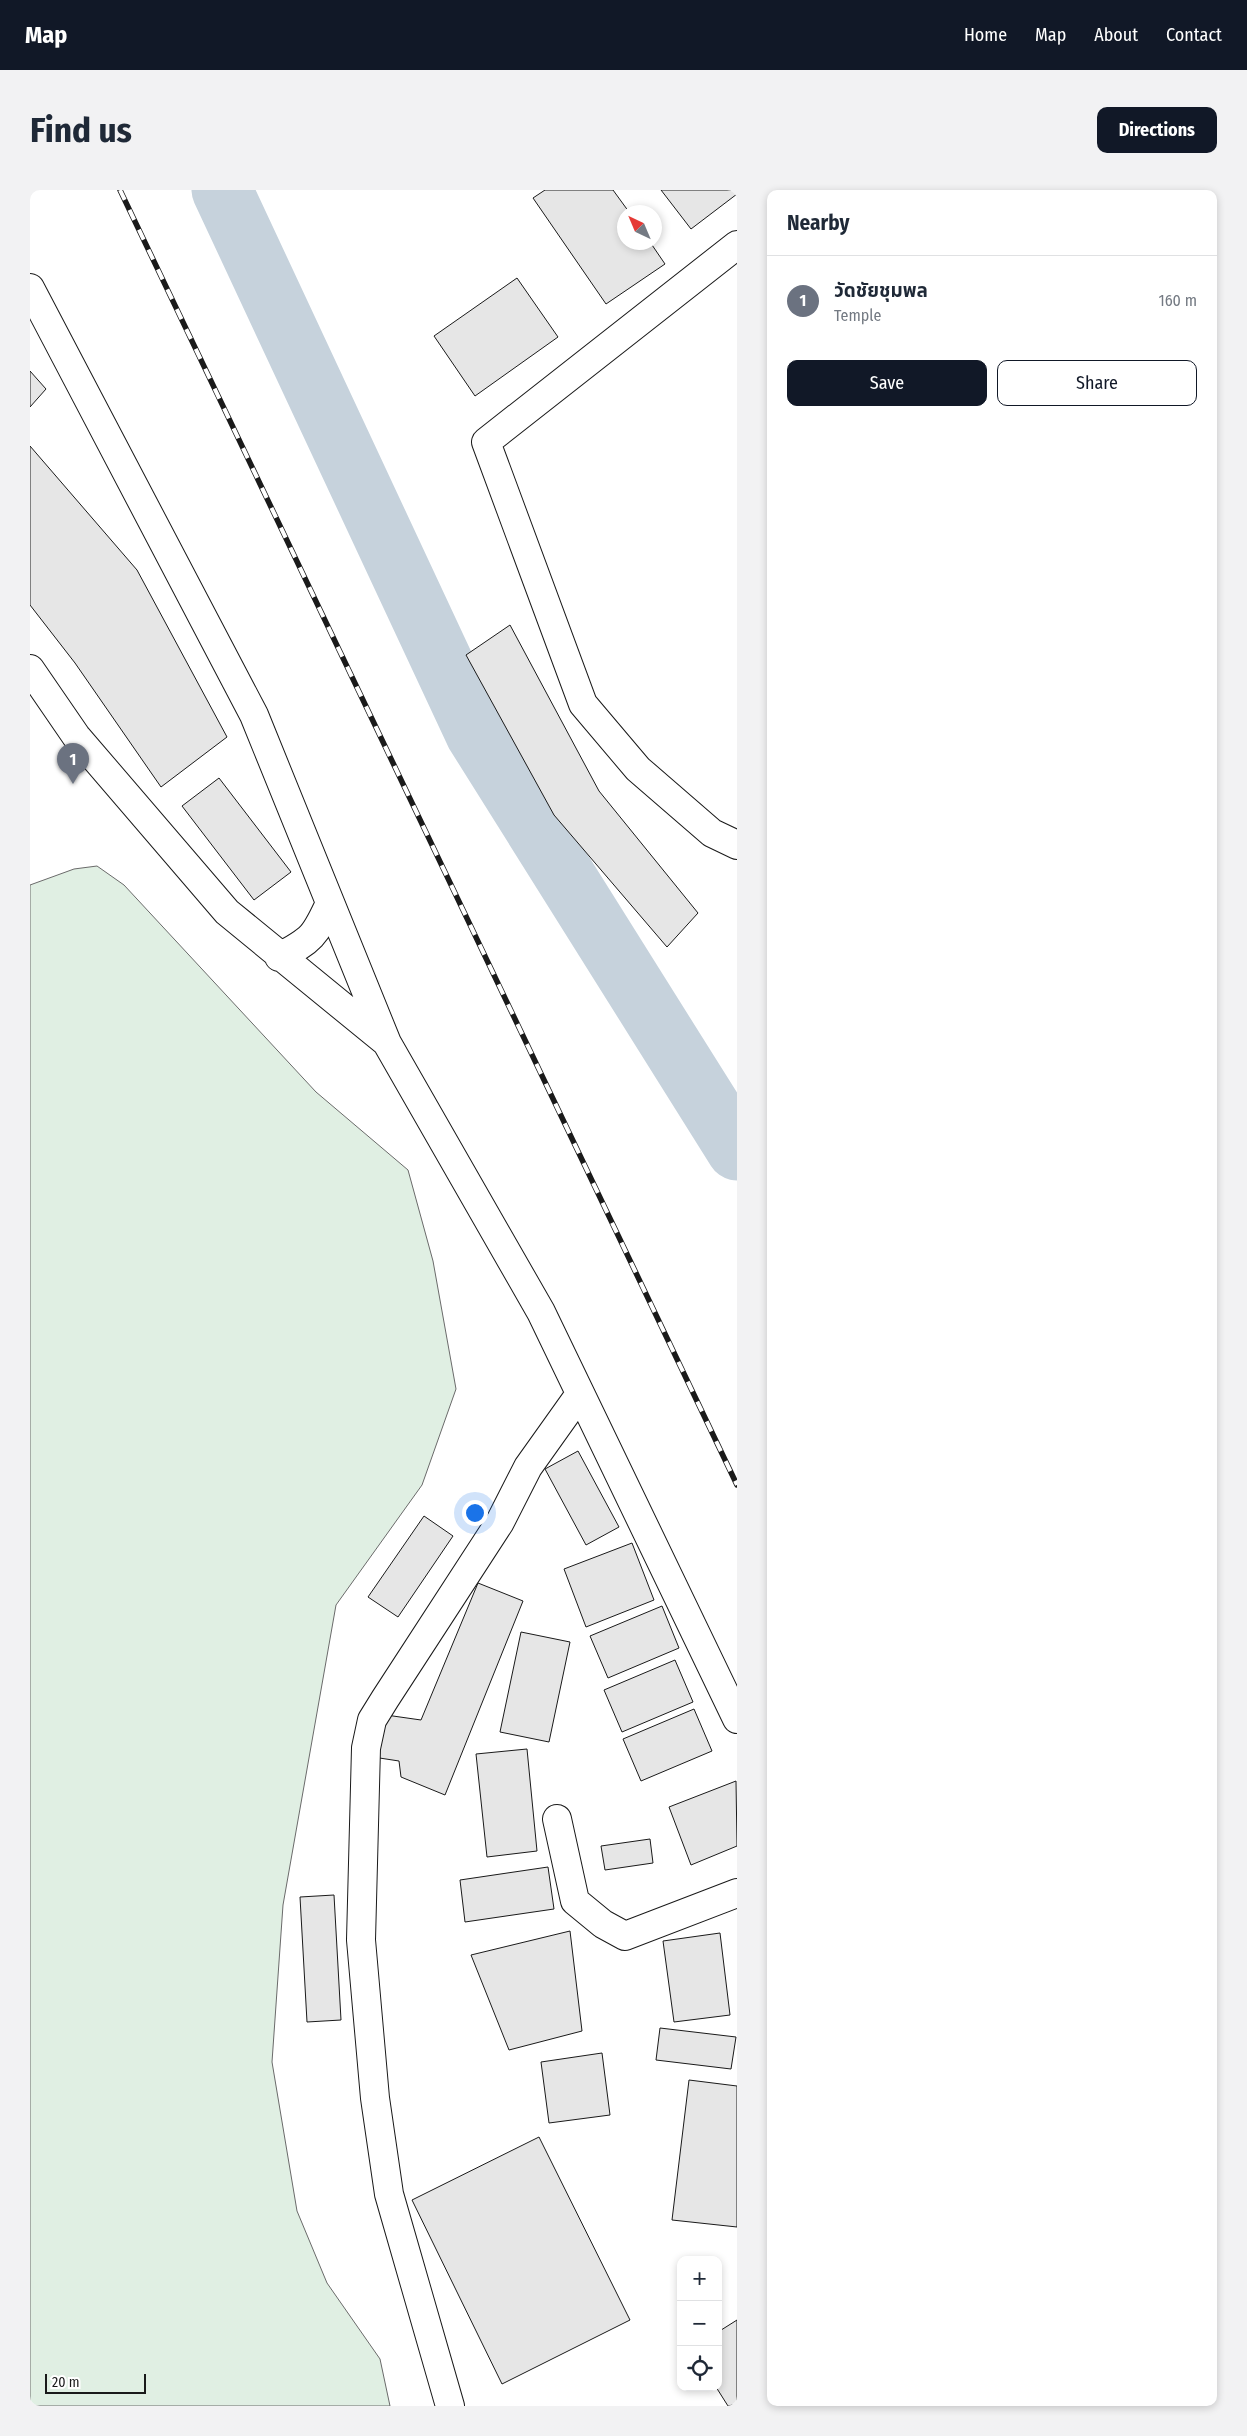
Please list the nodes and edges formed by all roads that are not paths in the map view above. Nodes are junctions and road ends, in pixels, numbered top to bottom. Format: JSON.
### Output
{"nodes":[{"id":1,"x":737,"y":245,"type":"edge"},
{"id":2,"x":30,"y":288,"type":"edge"},
{"id":3,"x":30,"y":670,"type":"edge"},
{"id":4,"x":737,"y":845,"type":"edge"},
{"id":5,"x":330,"y":903,"type":"junction"},
{"id":6,"x":279,"y":957,"type":"junction"},
{"id":7,"x":387,"y":1043,"type":"junction"},
{"id":8,"x":580,"y":1394,"type":"junction"},
{"id":9,"x":737,"y":1718,"type":"edge"},
{"id":10,"x":558,"y":1819,"type":"dead end"},
{"id":11,"x":737,"y":1893,"type":"edge"},
{"id":12,"x":450,"y":2406,"type":"edge"}],
"edges":[{"from":1,"to":4,"type":"street"},
{"from":2,"to":5,"type":"street"},
{"from":3,"to":6,"type":"street"},
{"from":5,"to":6,"type":"street"},
{"from":5,"to":7,"type":"street"},
{"from":6,"to":7,"type":"street"},
{"from":7,"to":8,"type":"street"},
{"from":8,"to":9,"type":"street"},
{"from":8,"to":12,"type":"street"},
{"from":10,"to":11,"type":"street"}]}
